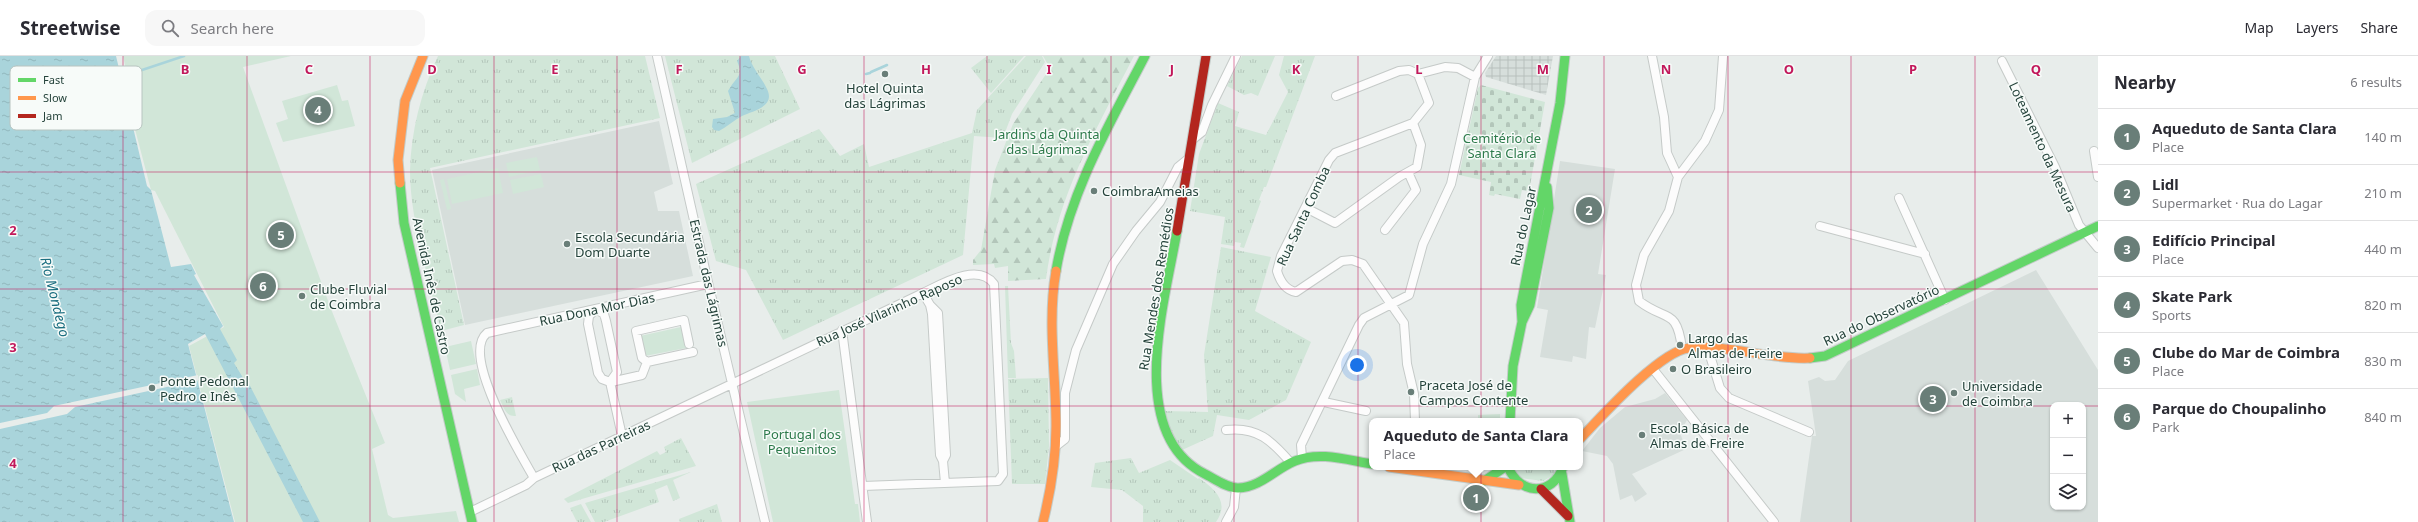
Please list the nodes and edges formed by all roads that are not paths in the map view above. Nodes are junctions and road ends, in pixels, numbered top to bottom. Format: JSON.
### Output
{"nodes":[{"id":1,"x":424,"y":56,"type":"edge"},
{"id":2,"x":657,"y":56,"type":"edge"},
{"id":3,"x":1145,"y":56,"type":"edge"},
{"id":4,"x":1206,"y":56,"type":"edge"},
{"id":5,"x":1236,"y":56,"type":"edge"},
{"id":6,"x":1488,"y":56,"type":"edge"},
{"id":7,"x":1565,"y":56,"type":"edge"},
{"id":8,"x":1652,"y":56,"type":"edge"},
{"id":9,"x":1723,"y":56,"type":"edge"},
{"id":10,"x":2002,"y":61,"type":"dead end"},
{"id":11,"x":1418,"y":74,"type":"junction"},
{"id":12,"x":1475,"y":78,"type":"junction"},
{"id":13,"x":1336,"y":96,"type":"dead end"},
{"id":14,"x":1413,"y":123,"type":"junction"},
{"id":15,"x":1192,"y":140,"type":"junction"},
{"id":16,"x":2094,"y":151,"type":"dead end"},
{"id":17,"x":1190,"y":157,"type":"junction"},
{"id":18,"x":1408,"y":172,"type":"junction"},
{"id":19,"x":1678,"y":177,"type":"junction"},
{"id":20,"x":2098,"y":177,"type":"edge"},
{"id":21,"x":1546,"y":182,"type":"junction"},
{"id":22,"x":1899,"y":198,"type":"dead end"},
{"id":23,"x":1306,"y":208,"type":"junction"},
{"id":24,"x":1820,"y":226,"type":"dead end"},
{"id":25,"x":2098,"y":226,"type":"edge"},
{"id":26,"x":1385,"y":230,"type":"dead end"},
{"id":27,"x":2085,"y":232,"type":"junction"},
{"id":28,"x":2098,"y":248,"type":"edge"},
{"id":29,"x":1925,"y":254,"type":"junction"},
{"id":30,"x":1527,"y":269,"type":"junction"},
{"id":31,"x":1537,"y":271,"type":"junction"},
{"id":32,"x":708,"y":284,"type":"junction"},
{"id":33,"x":923,"y":293,"type":"junction"},
{"id":34,"x":1945,"y":300,"type":"junction"},
{"id":35,"x":1392,"y":305,"type":"junction"},
{"id":36,"x":596,"y":309,"type":"junction"},
{"id":37,"x":1522,"y":322,"type":"junction"},
{"id":38,"x":842,"y":330,"type":"junction"},
{"id":39,"x":1682,"y":349,"type":"junction"},
{"id":40,"x":1708,"y":349,"type":"junction"},
{"id":41,"x":647,"y":362,"type":"junction"},
{"id":42,"x":1653,"y":369,"type":"junction"},
{"id":43,"x":610,"y":382,"type":"junction"},
{"id":44,"x":732,"y":382,"type":"junction"},
{"id":45,"x":1324,"y":402,"type":"junction"},
{"id":46,"x":1366,"y":411,"type":"dead end"},
{"id":47,"x":1511,"y":411,"type":"junction"},
{"id":48,"x":1415,"y":418,"type":"edge"},
{"id":49,"x":1510,"y":418,"type":"edge"},
{"id":50,"x":1516,"y":418,"type":"edge"},
{"id":51,"x":1590,"y":428,"type":"junction"},
{"id":52,"x":1226,"y":430,"type":"dead end"},
{"id":53,"x":1583,"y":431,"type":"edge"},
{"id":54,"x":1809,"y":432,"type":"dead end"},
{"id":55,"x":622,"y":436,"type":"junction"},
{"id":56,"x":1583,"y":436,"type":"edge"},
{"id":57,"x":1056,"y":446,"type":"junction"},
{"id":58,"x":1302,"y":458,"type":"junction"},
{"id":59,"x":1291,"y":463,"type":"junction"},
{"id":60,"x":1369,"y":464,"type":"edge"},
{"id":61,"x":1421,"y":470,"type":"edge"},
{"id":62,"x":1502,"y":470,"type":"edge"},
{"id":63,"x":1508,"y":470,"type":"edge"},
{"id":64,"x":1563,"y":471,"type":"edge"},
{"id":65,"x":534,"y":478,"type":"junction"},
{"id":66,"x":1484,"y":481,"type":"junction"},
{"id":67,"x":945,"y":483,"type":"junction"},
{"id":68,"x":1520,"y":485,"type":"junction"},
{"id":69,"x":863,"y":486,"type":"junction"},
{"id":70,"x":1236,"y":488,"type":"junction"},
{"id":71,"x":1541,"y":489,"type":"junction"},
{"id":72,"x":470,"y":512,"type":"junction"},
{"id":73,"x":1569,"y":519,"type":"edge"},
{"id":74,"x":867,"y":521,"type":"edge"},
{"id":75,"x":472,"y":522,"type":"edge"},
{"id":76,"x":765,"y":522,"type":"edge"},
{"id":77,"x":1043,"y":522,"type":"edge"},
{"id":78,"x":1226,"y":522,"type":"edge"},
{"id":79,"x":1774,"y":522,"type":"edge"}],
"edges":[{"from":1,"to":72,"type":"street","name":"Avenida Inês de Castro"},
{"from":2,"to":32,"type":"street","name":"Estrada das Lágrimas"},
{"from":3,"to":57,"type":"street"},
{"from":4,"to":15,"type":"street","name":"Rua Mendes dos Remédios"},
{"from":5,"to":15,"type":"street"},
{"from":6,"to":12,"type":"street"},
{"from":7,"to":21,"type":"street"},
{"from":8,"to":19,"type":"street"},
{"from":9,"to":19,"type":"street"},
{"from":10,"to":27,"type":"street","name":"Loteamento da Mesura"},
{"from":11,"to":12,"type":"street"},
{"from":11,"to":13,"type":"street"},
{"from":11,"to":14,"type":"street","name":"Rua Santa Comba"},
{"from":12,"to":35,"type":"street"},
{"from":14,"to":18,"type":"street"},
{"from":14,"to":23,"type":"street","name":"Rua Santa Comba"},
{"from":15,"to":17,"type":"street","name":"Rua Mendes dos Remédios"},
{"from":16,"to":20,"type":"street"},
{"from":17,"to":57,"type":"street"},
{"from":17,"to":70,"type":"street","name":"Rua Mendes dos Remédios"},
{"from":18,"to":23,"type":"street"},
{"from":18,"to":26,"type":"street"},
{"from":19,"to":39,"type":"street"},
{"from":21,"to":30,"type":"street","name":"Rua do Lagar"},
{"from":21,"to":31,"type":"street","name":"Rua do Lagar"},
{"from":22,"to":29,"type":"street"},
{"from":23,"to":35,"type":"street","name":"Rua Santa Comba"},
{"from":24,"to":29,"type":"street"},
{"from":25,"to":27,"type":"street","name":"Rua do Observatório"},
{"from":27,"to":28,"type":"street","name":"Loteamento da Mesura"},
{"from":27,"to":34,"type":"street","name":"Rua do Observatório"},
{"from":29,"to":34,"type":"street"},
{"from":30,"to":31,"type":"street"},
{"from":30,"to":37,"type":"street","name":"Rua do Lagar"},
{"from":31,"to":37,"type":"street","name":"Rua do Lagar"},
{"from":32,"to":36,"type":"street","name":"Rua Dona Mor Dias"},
{"from":32,"to":44,"type":"street","name":"Estrada das Lágrimas"},
{"from":33,"to":38,"type":"street","name":"Rua José Vilarinho Raposo"},
{"from":33,"to":67,"type":"street"},
{"from":33,"to":67,"type":"street","name":"Rua José Vilarinho Raposo"},
{"from":34,"to":40,"type":"street","name":"Rua do Observatório"},
{"from":35,"to":45,"type":"street"},
{"from":35,"to":48,"type":"street"},
{"from":36,"to":43,"type":"street"},
{"from":36,"to":43,"type":"street"},
{"from":36,"to":65,"type":"street","name":"Rua Dona Mor Dias"},
{"from":37,"to":47,"type":"street","name":"Rua do Lagar"},
{"from":38,"to":44,"type":"street","name":"Rua José Vilarinho Raposo"},
{"from":38,"to":69,"type":"street"},
{"from":39,"to":40,"type":"street"},
{"from":39,"to":42,"type":"street"},
{"from":40,"to":54,"type":"street"},
{"from":41,"to":41,"type":"street"},
{"from":41,"to":43,"type":"street"},
{"from":42,"to":51,"type":"street"},
{"from":42,"to":79,"type":"street"},
{"from":43,"to":55,"type":"street"},
{"from":44,"to":55,"type":"street","name":"Rua das Parreiras"},
{"from":44,"to":76,"type":"street","name":"Estrada das Lágrimas"},
{"from":45,"to":46,"type":"street"},
{"from":45,"to":58,"type":"street"},
{"from":47,"to":49,"type":"street","name":"Rua do Lagar"},
{"from":47,"to":50,"type":"street"},
{"from":51,"to":53,"type":"street"},
{"from":51,"to":56,"type":"street"},
{"from":52,"to":59,"type":"street"},
{"from":55,"to":65,"type":"street","name":"Rua das Parreiras"},
{"from":57,"to":77,"type":"street"},
{"from":58,"to":59,"type":"street"},
{"from":58,"to":60,"type":"street"},
{"from":59,"to":70,"type":"street"},
{"from":61,"to":66,"type":"street"},
{"from":62,"to":66,"type":"street"},
{"from":63,"to":68,"type":"street"},
{"from":64,"to":71,"type":"street"},
{"from":64,"to":73,"type":"street"},
{"from":65,"to":72,"type":"street","name":"Rua das Parreiras"},
{"from":66,"to":68,"type":"street"},
{"from":67,"to":69,"type":"street"},
{"from":68,"to":71,"type":"street"},
{"from":69,"to":74,"type":"street"},
{"from":70,"to":78,"type":"street"},
{"from":71,"to":73,"type":"street"},
{"from":72,"to":75,"type":"street","name":"Avenida Inês de Castro"}]}
